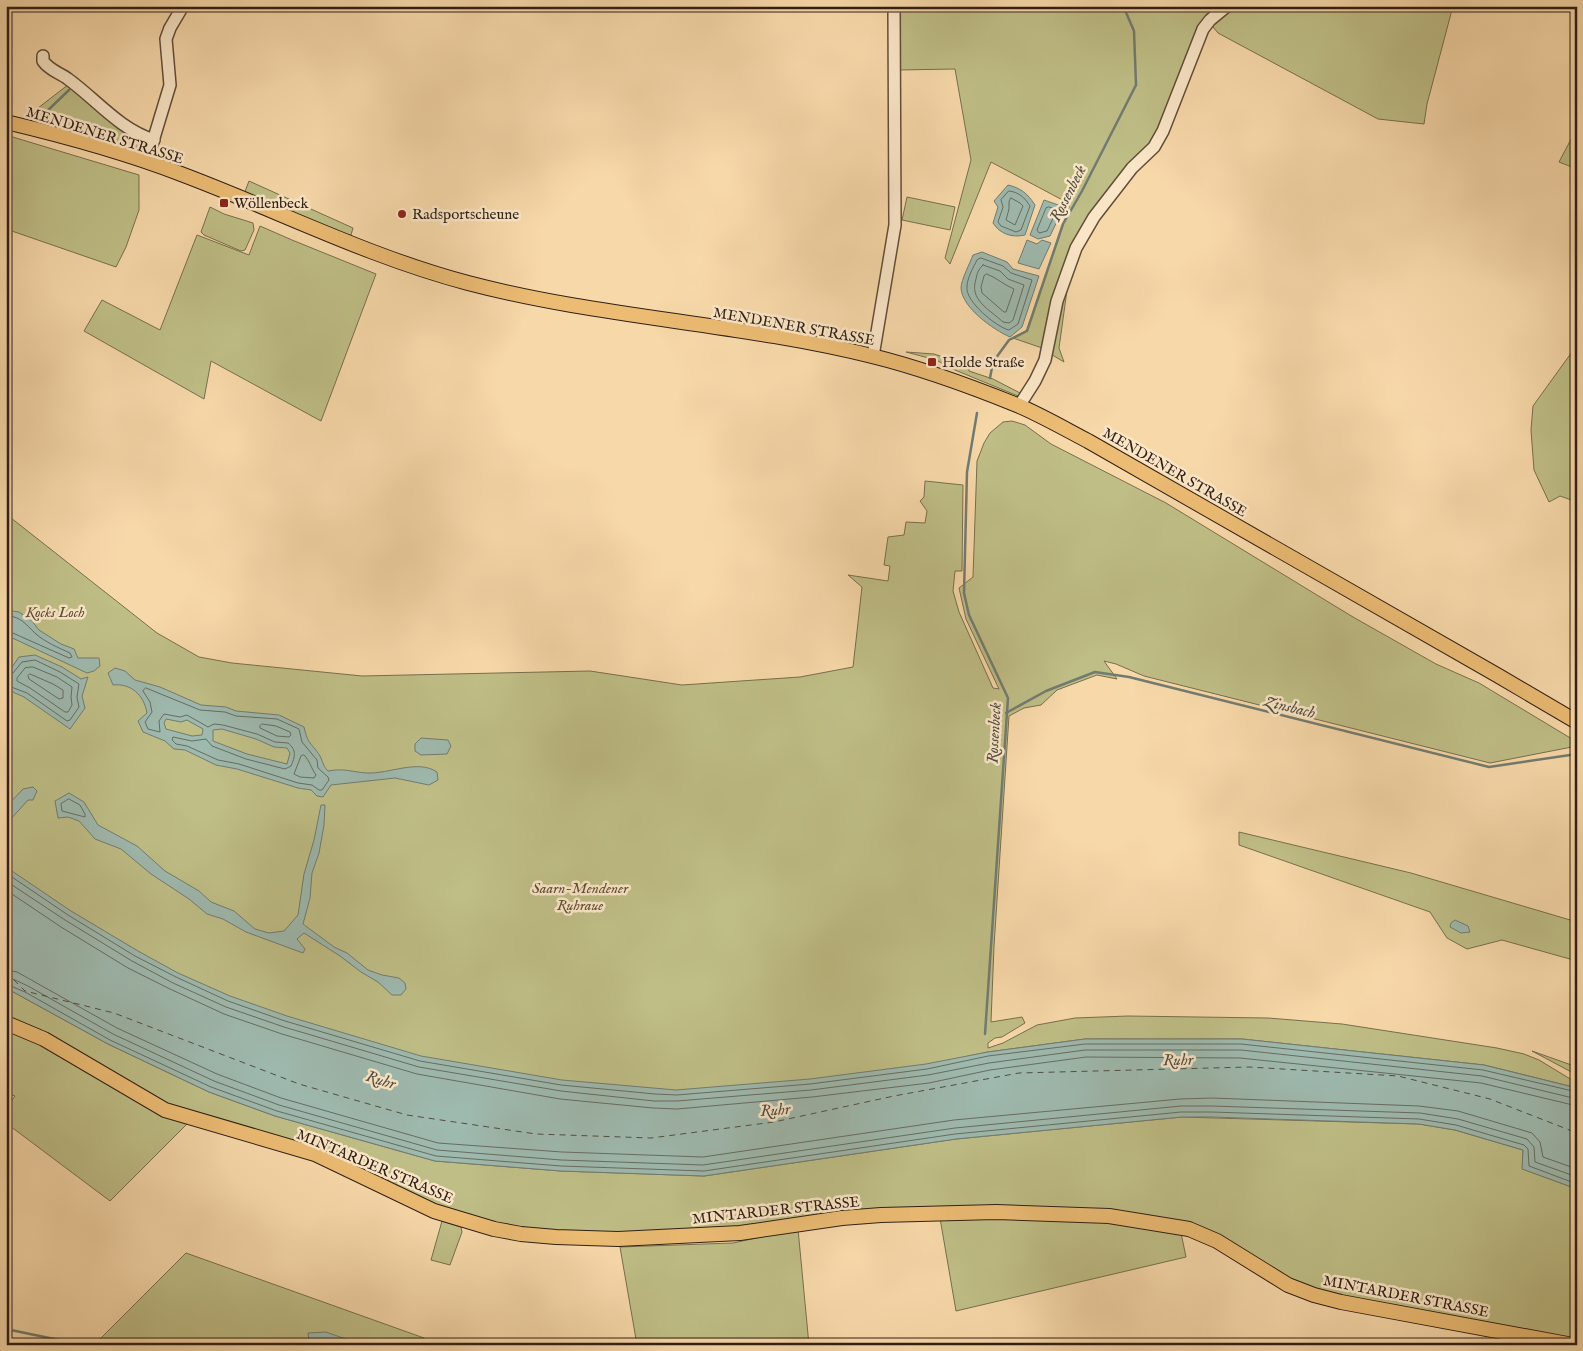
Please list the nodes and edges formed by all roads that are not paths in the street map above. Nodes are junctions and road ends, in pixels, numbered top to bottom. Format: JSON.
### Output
{"nodes":[{"id":1,"x":183,"y":6,"type":"edge"},
{"id":2,"x":894,"y":6,"type":"edge"},
{"id":3,"x":1227,"y":6,"type":"edge"},
{"id":4,"x":43,"y":56,"type":"dead end"},
{"id":5,"x":6,"y":122,"type":"edge"},
{"id":6,"x":154,"y":140,"type":"junction"},
{"id":7,"x":147,"y":161,"type":"junction"},
{"id":8,"x":873,"y":356,"type":"junction"},
{"id":9,"x":1019,"y":406,"type":"junction"},
{"id":10,"x":1577,"y":722,"type":"edge"},
{"id":11,"x":6,"y":1023,"type":"edge"},
{"id":12,"x":1573,"y":1345,"type":"edge"}],
"edges":[{"from":1,"to":6,"type":"street"},
{"from":2,"to":8,"type":"street"},
{"from":3,"to":9,"type":"street"},
{"from":4,"to":6,"type":"street","name":"MENDENER STRASSE"},
{"from":5,"to":7,"type":"main road","name":"MENDENER STRASSE"},
{"from":6,"to":7,"type":"street"},
{"from":7,"to":8,"type":"main road","name":"MENDENER STRASSE"},
{"from":8,"to":9,"type":"main road","name":"MENDENER STRASSE"},
{"from":9,"to":10,"type":"main road","name":"MENDENER STRASSE"},
{"from":11,"to":12,"type":"main road","name":"MINTARDER STRASSE"}]}
